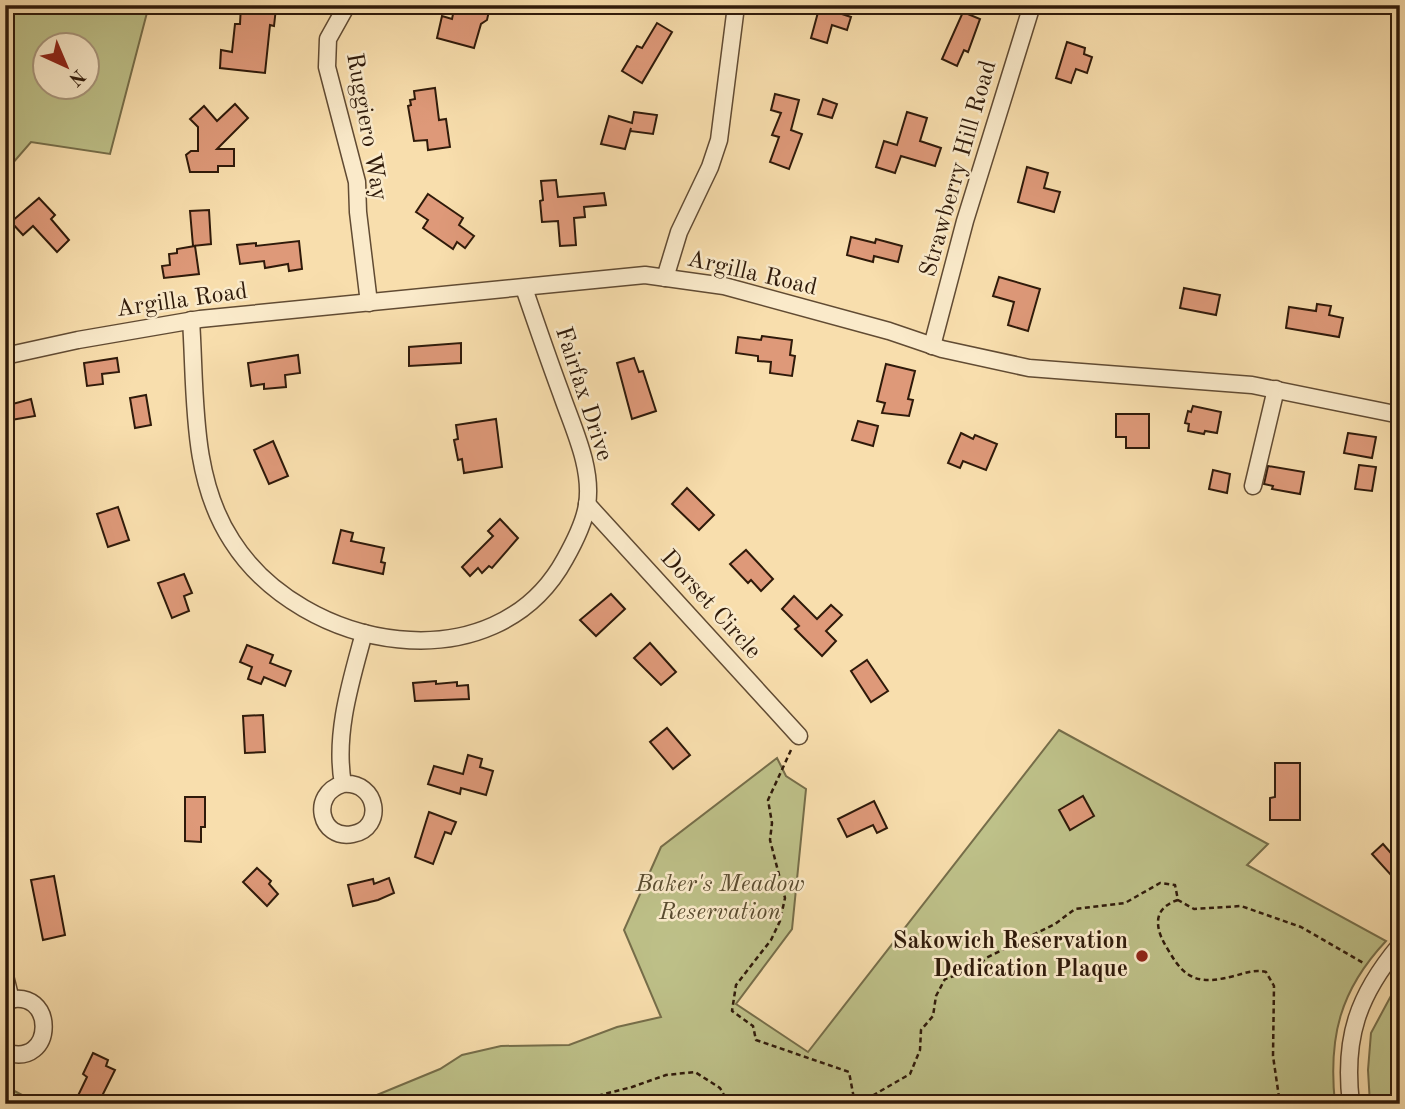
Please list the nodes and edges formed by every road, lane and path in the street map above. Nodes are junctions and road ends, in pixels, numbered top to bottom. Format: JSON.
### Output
{"nodes":[{"id":1,"x":347,"y":5,"type":"edge"},
{"id":2,"x":1032,"y":5,"type":"edge"},
{"id":3,"x":736,"y":6,"type":"edge"},
{"id":4,"x":665,"y":278,"type":"junction"},
{"id":5,"x":524,"y":288,"type":"junction"},
{"id":6,"x":369,"y":303,"type":"junction"},
{"id":7,"x":191,"y":320,"type":"junction"},
{"id":8,"x":932,"y":346,"type":"junction"},
{"id":9,"x":5,"y":356,"type":"edge"},
{"id":10,"x":1276,"y":390,"type":"junction"},
{"id":11,"x":1400,"y":415,"type":"edge"},
{"id":12,"x":1254,"y":486,"type":"dead end"},
{"id":13,"x":587,"y":505,"type":"junction"},
{"id":14,"x":363,"y":633,"type":"junction"},
{"id":15,"x":799,"y":736,"type":"joint"},
{"id":16,"x":343,"y":784,"type":"dead end"},
{"id":17,"x":1178,"y":900,"type":"junction"},
{"id":18,"x":1400,"y":945,"type":"edge"},
{"id":19,"x":1378,"y":971,"type":"junction"},
{"id":20,"x":5,"y":976,"type":"edge"},
{"id":21,"x":8,"y":1000,"type":"edge"},
{"id":22,"x":5,"y":1052,"type":"edge"},
{"id":23,"x":565,"y":1104,"type":"edge"},
{"id":24,"x":729,"y":1104,"type":"edge"},
{"id":25,"x":856,"y":1104,"type":"edge"},
{"id":26,"x":1280,"y":1104,"type":"edge"},
{"id":27,"x":1351,"y":1104,"type":"edge"}],
"edges":[{"from":1,"to":6,"type":"street","name":"Ruggiero Way"},
{"from":2,"to":8,"type":"street","name":"Strawberry Hill Road"},
{"from":3,"to":4,"type":"street"},
{"from":4,"to":5,"type":"street","name":"Argilla Road"},
{"from":4,"to":8,"type":"street","name":"Argilla Road"},
{"from":5,"to":6,"type":"street","name":"Argilla Road"},
{"from":5,"to":13,"type":"street","name":"Fairfax Drive"},
{"from":6,"to":7,"type":"street","name":"Argilla Road"},
{"from":7,"to":9,"type":"street","name":"Argilla Road"},
{"from":7,"to":14,"type":"street","name":"Fairfax Drive"},
{"from":8,"to":10,"type":"street","name":"Argilla Road"},
{"from":10,"to":11,"type":"street","name":"Argilla Road"},
{"from":10,"to":12,"type":"street"},
{"from":13,"to":14,"type":"street","name":"Fairfax Drive"},
{"from":13,"to":15,"type":"street","name":"Dorset Circle"},
{"from":14,"to":16,"type":"street"},
{"from":15,"to":25,"type":"path"},
{"from":17,"to":19,"type":"path"},
{"from":17,"to":25,"type":"path"},
{"from":17,"to":26,"type":"path"},
{"from":18,"to":19,"type":"street"},
{"from":19,"to":27,"type":"street"},
{"from":20,"to":21,"type":"street"},
{"from":21,"to":22,"type":"street"},
{"from":23,"to":24,"type":"path"}]}
